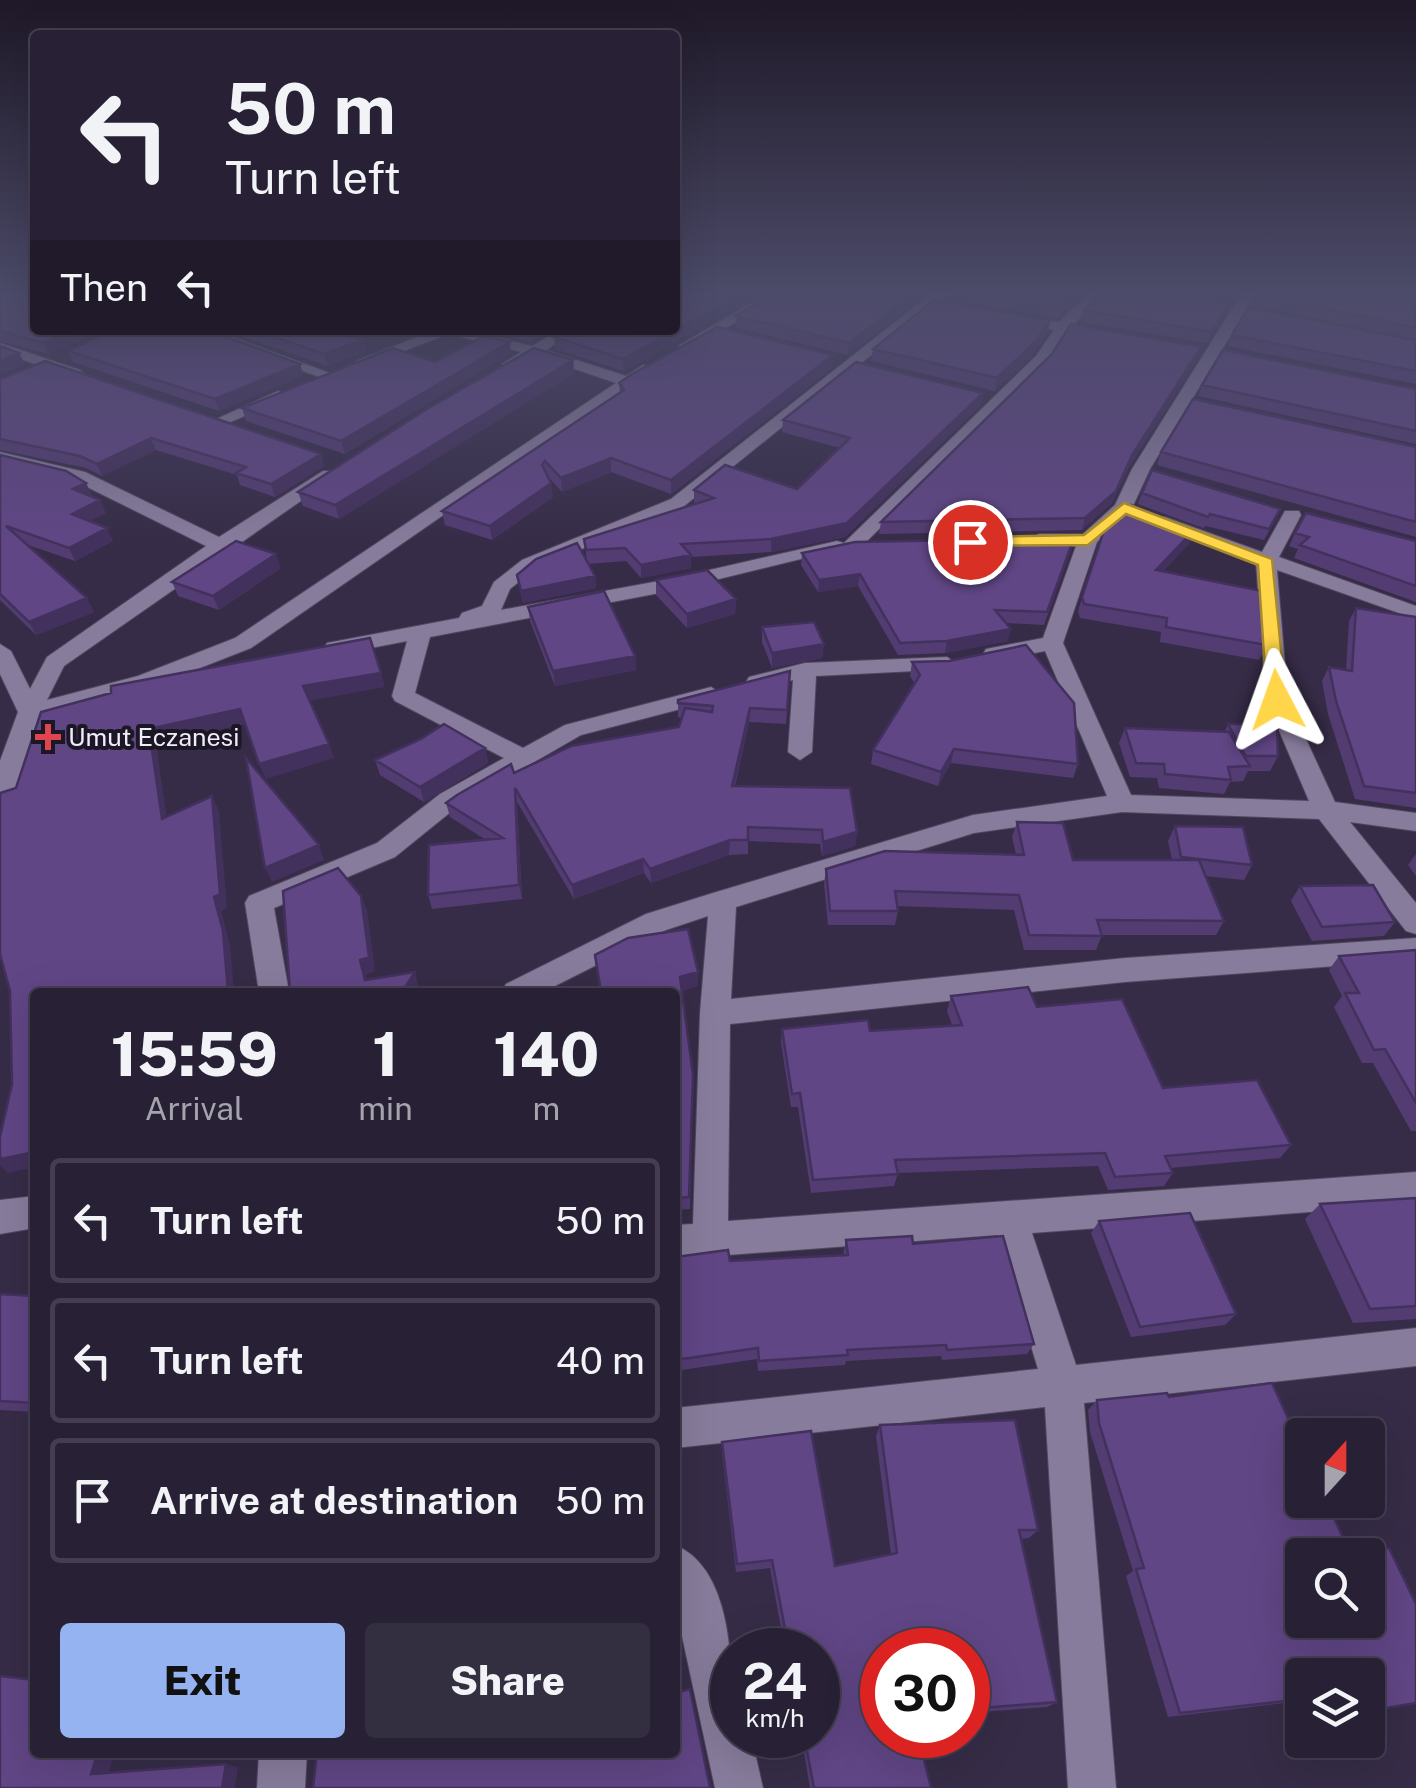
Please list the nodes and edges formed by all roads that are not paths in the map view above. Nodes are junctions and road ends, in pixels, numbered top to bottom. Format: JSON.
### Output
{"nodes":[{"id":1,"x":323,"y":376,"type":"edge"},
{"id":2,"x":490,"y":376,"type":"edge"},
{"id":3,"x":612,"y":376,"type":"edge"},
{"id":4,"x":635,"y":376,"type":"edge"},
{"id":5,"x":845,"y":376,"type":"edge"},
{"id":6,"x":1022,"y":376,"type":"edge"},
{"id":7,"x":1201,"y":376,"type":"edge"},
{"id":8,"x":486,"y":379,"type":"edge"},
{"id":9,"x":626,"y":381,"type":"junction"},
{"id":10,"x":309,"y":382,"type":"edge"},
{"id":11,"x":291,"y":390,"type":"edge"},
{"id":12,"x":978,"y":396,"type":"edge"},
{"id":13,"x":996,"y":400,"type":"junction"},
{"id":14,"x":201,"y":415,"type":"edge"},
{"id":15,"x":220,"y":421,"type":"junction"},
{"id":16,"x":249,"y":431,"type":"edge"},
{"id":17,"x":0,"y":456,"type":"edge"},
{"id":18,"x":330,"y":458,"type":"edge"},
{"id":19,"x":1124,"y":508,"type":"junction"},
{"id":20,"x":1291,"y":515,"type":"dead end"},
{"id":21,"x":1088,"y":540,"type":"junction"},
{"id":22,"x":1010,"y":541,"type":"edge"},
{"id":23,"x":892,"y":543,"type":"edge"},
{"id":24,"x":853,"y":544,"type":"junction"},
{"id":25,"x":220,"y":545,"type":"junction"},
{"id":26,"x":1266,"y":563,"type":"junction"},
{"id":27,"x":1416,"y":613,"type":"edge"},
{"id":28,"x":420,"y":634,"type":"junction"},
{"id":29,"x":1052,"y":643,"type":"junction"},
{"id":30,"x":303,"y":654,"type":"edge"},
{"id":31,"x":2,"y":658,"type":"edge"},
{"id":32,"x":264,"y":661,"type":"edge"},
{"id":33,"x":805,"y":670,"type":"junction"},
{"id":34,"x":146,"y":681,"type":"junction"},
{"id":35,"x":30,"y":712,"type":"junction"},
{"id":36,"x":800,"y":752,"type":"dead end"},
{"id":37,"x":523,"y":758,"type":"junction"},
{"id":38,"x":0,"y":794,"type":"edge"},
{"id":39,"x":1122,"y":802,"type":"junction"},
{"id":40,"x":1326,"y":810,"type":"junction"},
{"id":41,"x":1416,"y":822,"type":"edge"},
{"id":42,"x":723,"y":900,"type":"junction"},
{"id":43,"x":1416,"y":922,"type":"edge"},
{"id":44,"x":1416,"y":949,"type":"edge"},
{"id":45,"x":273,"y":988,"type":"edge"},
{"id":46,"x":525,"y":988,"type":"edge"},
{"id":47,"x":715,"y":1013,"type":"junction"},
{"id":48,"x":1416,"y":1188,"type":"edge"},
{"id":49,"x":30,"y":1213,"type":"edge"},
{"id":50,"x":0,"y":1217,"type":"edge"},
{"id":51,"x":1010,"y":1220,"type":"junction"},
{"id":52,"x":693,"y":1241,"type":"edge"},
{"id":53,"x":1416,"y":1347,"type":"edge"},
{"id":54,"x":1063,"y":1385,"type":"junction"},
{"id":55,"x":680,"y":1427,"type":"edge"},
{"id":56,"x":680,"y":1574,"type":"edge"},
{"id":57,"x":282,"y":1758,"type":"edge"},
{"id":58,"x":280,"y":1788,"type":"edge"},
{"id":59,"x":739,"y":1788,"type":"edge"},
{"id":60,"x":1092,"y":1788,"type":"edge"}],
"edges":[{"from":1,"to":10,"type":"street"},
{"from":2,"to":8,"type":"street"},
{"from":3,"to":9,"type":"street"},
{"from":4,"to":9,"type":"street"},
{"from":5,"to":28,"type":"street"},
{"from":6,"to":13,"type":"street"},
{"from":7,"to":19,"type":"street"},
{"from":9,"to":34,"type":"street"},
{"from":11,"to":15,"type":"street"},
{"from":12,"to":13,"type":"street"},
{"from":13,"to":24,"type":"street"},
{"from":14,"to":15,"type":"street"},
{"from":15,"to":16,"type":"street"},
{"from":17,"to":25,"type":"street"},
{"from":18,"to":25,"type":"street"},
{"from":19,"to":21,"type":"street"},
{"from":19,"to":26,"type":"street"},
{"from":20,"to":26,"type":"street"},
{"from":21,"to":22,"type":"street"},
{"from":21,"to":29,"type":"street"},
{"from":23,"to":24,"type":"street"},
{"from":24,"to":28,"type":"street"},
{"from":25,"to":35,"type":"street"},
{"from":26,"to":27,"type":"street"},
{"from":26,"to":40,"type":"street"},
{"from":28,"to":30,"type":"street"},
{"from":28,"to":37,"type":"street"},
{"from":29,"to":33,"type":"street"},
{"from":29,"to":39,"type":"street"},
{"from":31,"to":35,"type":"street"},
{"from":32,"to":34,"type":"street"},
{"from":33,"to":36,"type":"street"},
{"from":33,"to":37,"type":"street"},
{"from":34,"to":35,"type":"street"},
{"from":35,"to":38,"type":"street"},
{"from":37,"to":45,"type":"street"},
{"from":39,"to":40,"type":"street"},
{"from":39,"to":42,"type":"street"},
{"from":40,"to":41,"type":"street"},
{"from":40,"to":43,"type":"street"},
{"from":42,"to":46,"type":"street"},
{"from":42,"to":47,"type":"street"},
{"from":44,"to":47,"type":"street"},
{"from":47,"to":52,"type":"street"},
{"from":48,"to":51,"type":"street"},
{"from":49,"to":50,"type":"street"},
{"from":51,"to":52,"type":"street"},
{"from":51,"to":54,"type":"street"},
{"from":53,"to":54,"type":"street"},
{"from":54,"to":55,"type":"street"},
{"from":54,"to":60,"type":"street"},
{"from":56,"to":59,"type":"street"},
{"from":57,"to":58,"type":"street"}]}
